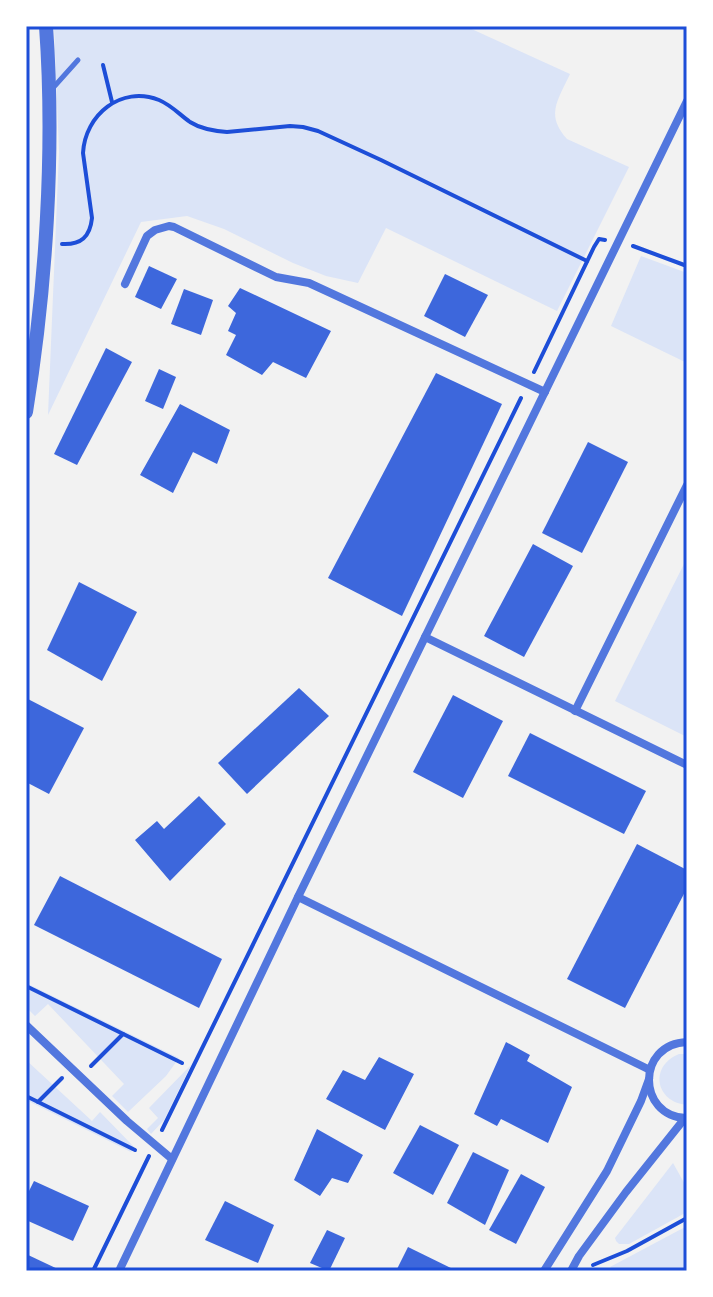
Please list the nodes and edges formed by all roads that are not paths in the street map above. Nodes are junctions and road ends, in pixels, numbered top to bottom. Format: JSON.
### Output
{"nodes":[{"id":1,"x":46,"y":26,"type":"edge"},
{"id":2,"x":78,"y":60,"type":"dead end"},
{"id":3,"x":48,"y":93,"type":"junction"},
{"id":4,"x":687,"y":101,"type":"edge"},
{"id":5,"x":125,"y":284,"type":"dead end"},
{"id":6,"x":545,"y":392,"type":"junction"},
{"id":7,"x":26,"y":412,"type":"edge"},
{"id":8,"x":687,"y":485,"type":"edge"},
{"id":9,"x":425,"y":637,"type":"junction"},
{"id":10,"x":575,"y":711,"type":"junction"},
{"id":11,"x":687,"y":765,"type":"edge"},
{"id":12,"x":298,"y":897,"type":"junction"},
{"id":13,"x":26,"y":1025,"type":"edge"},
{"id":14,"x":687,"y":1042,"type":"edge"},
{"id":15,"x":649,"y":1074,"type":"junction"},
{"id":16,"x":686,"y":1118,"type":"edge"},
{"id":17,"x":172,"y":1159,"type":"junction"},
{"id":18,"x":119,"y":1271,"type":"edge"},
{"id":19,"x":544,"y":1271,"type":"edge"},
{"id":20,"x":571,"y":1271,"type":"edge"}],
"edges":[{"from":1,"to":3,"type":"street"},
{"from":2,"to":3,"type":"lane"},
{"from":3,"to":7,"type":"street"},
{"from":4,"to":6,"type":"street"},
{"from":5,"to":6,"type":"street"},
{"from":6,"to":9,"type":"street"},
{"from":8,"to":10,"type":"street"},
{"from":9,"to":10,"type":"street"},
{"from":9,"to":12,"type":"street"},
{"from":10,"to":11,"type":"street"},
{"from":12,"to":15,"type":"street"},
{"from":12,"to":17,"type":"street"},
{"from":13,"to":17,"type":"street"},
{"from":14,"to":15,"type":"street"},
{"from":15,"to":16,"type":"street"},
{"from":15,"to":19,"type":"street"},
{"from":16,"to":20,"type":"street"},
{"from":17,"to":18,"type":"street"}]}
